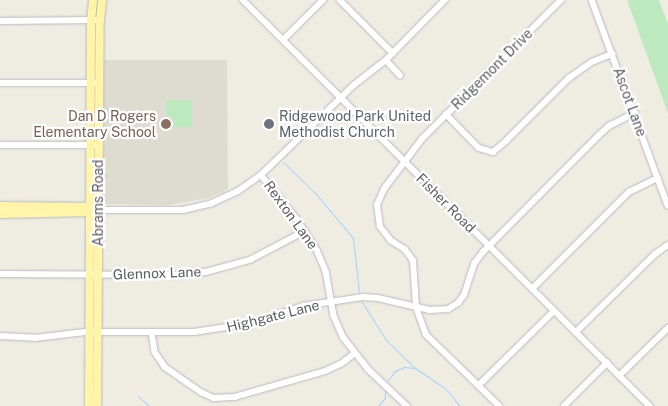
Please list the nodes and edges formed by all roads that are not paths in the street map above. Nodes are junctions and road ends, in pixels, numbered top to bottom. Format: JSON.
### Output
{"nodes":[{"id":1,"x":93,"y":0,"type":"edge"},
{"id":2,"x":102,"y":0,"type":"edge"},
{"id":3,"x":244,"y":0,"type":"edge"},
{"id":4,"x":322,"y":0,"type":"edge"},
{"id":5,"x":340,"y":0,"type":"edge"},
{"id":6,"x":434,"y":0,"type":"edge"},
{"id":7,"x":445,"y":0,"type":"edge"},
{"id":8,"x":561,"y":0,"type":"edge"},
{"id":9,"x":592,"y":0,"type":"edge"},
{"id":10,"x":440,"y":6,"type":"junction"},
{"id":11,"x":95,"y":20,"type":"junction"},
{"id":12,"x":0,"y":21,"type":"edge"},
{"id":13,"x":283,"y":40,"type":"junction"},
{"id":14,"x":393,"y":53,"type":"junction"},
{"id":15,"x":612,"y":54,"type":"junction"},
{"id":16,"x":386,"y":60,"type":"junction"},
{"id":17,"x":400,"y":75,"type":"dead end"},
{"id":18,"x":0,"y":83,"type":"edge"},
{"id":19,"x":95,"y":83,"type":"junction"},
{"id":20,"x":340,"y":97,"type":"junction"},
{"id":21,"x":635,"y":113,"type":"junction"},
{"id":22,"x":446,"y":114,"type":"junction"},
{"id":23,"x":0,"y":145,"type":"edge"},
{"id":24,"x":95,"y":145,"type":"junction"},
{"id":25,"x":404,"y":162,"type":"junction"},
{"id":26,"x":261,"y":175,"type":"junction"},
{"id":27,"x":658,"y":178,"type":"junction"},
{"id":28,"x":668,"y":205,"type":"edge"},
{"id":29,"x":0,"y":206,"type":"edge"},
{"id":30,"x":90,"y":210,"type":"junction"},
{"id":31,"x":98,"y":210,"type":"junction"},
{"id":32,"x":0,"y":214,"type":"edge"},
{"id":33,"x":305,"y":231,"type":"junction"},
{"id":34,"x":668,"y":245,"type":"edge"},
{"id":35,"x":489,"y":246,"type":"junction"},
{"id":36,"x":0,"y":274,"type":"edge"},
{"id":37,"x":94,"y":274,"type":"junction"},
{"id":38,"x":532,"y":289,"type":"junction"},
{"id":39,"x":331,"y":302,"type":"junction"},
{"id":40,"x":416,"y":307,"type":"junction"},
{"id":41,"x":554,"y":310,"type":"junction"},
{"id":42,"x":668,"y":328,"type":"edge"},
{"id":43,"x":94,"y":332,"type":"junction"},
{"id":44,"x":576,"y":332,"type":"junction"},
{"id":45,"x":152,"y":333,"type":"junction"},
{"id":46,"x":0,"y":336,"type":"edge"},
{"id":47,"x":354,"y":354,"type":"junction"},
{"id":48,"x":607,"y":363,"type":"junction"},
{"id":49,"x":619,"y":376,"type":"junction"},
{"id":50,"x":479,"y":385,"type":"junction"},
{"id":51,"x":89,"y":406,"type":"edge"},
{"id":52,"x":97,"y":406,"type":"edge"},
{"id":53,"x":407,"y":406,"type":"edge"},
{"id":54,"x":499,"y":406,"type":"edge"},
{"id":55,"x":564,"y":406,"type":"edge"},
{"id":56,"x":650,"y":406,"type":"edge"}],
"edges":[{"from":1,"to":11,"type":"main road","name":"Abrams Road"},
{"from":2,"to":11,"type":"main road","name":"Abrams Road"},
{"from":3,"to":13,"type":"street","name":"Fisher Road"},
{"from":4,"to":13,"type":"street"},
{"from":5,"to":14,"type":"street"},
{"from":6,"to":10,"type":"street"},
{"from":7,"to":10,"type":"street"},
{"from":8,"to":22,"type":"street","name":"Ridgemont Drive"},
{"from":9,"to":15,"type":"street","name":"Ascot Lane"},
{"from":10,"to":14,"type":"street"},
{"from":11,"to":12,"type":"street"},
{"from":11,"to":19,"type":"main road","name":"Abrams Road"},
{"from":13,"to":20,"type":"street","name":"Fisher Road"},
{"from":14,"to":16,"type":"street"},
{"from":15,"to":21,"type":"street","name":"Ascot Lane"},
{"from":15,"to":22,"type":"street"},
{"from":16,"to":17,"type":"street"},
{"from":16,"to":20,"type":"street"},
{"from":18,"to":19,"type":"street"},
{"from":19,"to":24,"type":"main road","name":"Abrams Road"},
{"from":20,"to":25,"type":"street","name":"Fisher Road"},
{"from":20,"to":26,"type":"street"},
{"from":21,"to":27,"type":"street","name":"Ascot Lane"},
{"from":21,"to":35,"type":"street","name":"Highgate Lane"},
{"from":22,"to":25,"type":"street","name":"Ridgemont Drive"},
{"from":23,"to":24,"type":"street"},
{"from":24,"to":30,"type":"main road","name":"Abrams Road"},
{"from":24,"to":31,"type":"main road","name":"Abrams Road"},
{"from":25,"to":35,"type":"street","name":"Fisher Road"},
{"from":25,"to":40,"type":"street","name":"Ridgemont Drive"},
{"from":26,"to":31,"type":"street"},
{"from":26,"to":33,"type":"street","name":"Rexton Lane"},
{"from":27,"to":28,"type":"street","name":"Ascot Lane"},
{"from":27,"to":38,"type":"street"},
{"from":29,"to":30,"type":"main road"},
{"from":30,"to":31,"type":"main road"},
{"from":30,"to":32,"type":"main road"},
{"from":30,"to":37,"type":"main road","name":"Abrams Road"},
{"from":31,"to":37,"type":"main road","name":"Abrams Road"},
{"from":33,"to":37,"type":"street","name":"Glennox Lane"},
{"from":33,"to":39,"type":"street","name":"Rexton Lane"},
{"from":34,"to":44,"type":"street"},
{"from":35,"to":38,"type":"street","name":"Fisher Road"},
{"from":35,"to":40,"type":"street","name":"Highgate Lane"},
{"from":36,"to":37,"type":"street","name":"Glennox Lane"},
{"from":37,"to":43,"type":"main road","name":"Abrams Road"},
{"from":38,"to":41,"type":"street","name":"Fisher Road"},
{"from":39,"to":40,"type":"street","name":"Highgate Lane"},
{"from":39,"to":45,"type":"street","name":"Highgate Lane"},
{"from":39,"to":47,"type":"street","name":"Rexton Lane"},
{"from":40,"to":50,"type":"street","name":"Ridgemont Drive"},
{"from":41,"to":44,"type":"street","name":"Fisher Road"},
{"from":41,"to":50,"type":"street"},
{"from":42,"to":49,"type":"street"},
{"from":43,"to":45,"type":"street","name":"Highgate Lane"},
{"from":43,"to":46,"type":"street","name":"Highgate Lane"},
{"from":43,"to":51,"type":"main road","name":"Abrams Road"},
{"from":43,"to":52,"type":"main road","name":"Abrams Road"},
{"from":44,"to":48,"type":"street","name":"Fisher Road"},
{"from":45,"to":47,"type":"street"},
{"from":47,"to":53,"type":"street","name":"Rexton Lane"},
{"from":48,"to":49,"type":"street","name":"Fisher Road"},
{"from":48,"to":55,"type":"street"},
{"from":49,"to":56,"type":"street","name":"Fisher Road"},
{"from":50,"to":54,"type":"street","name":"Ridgemont Drive"}]}
